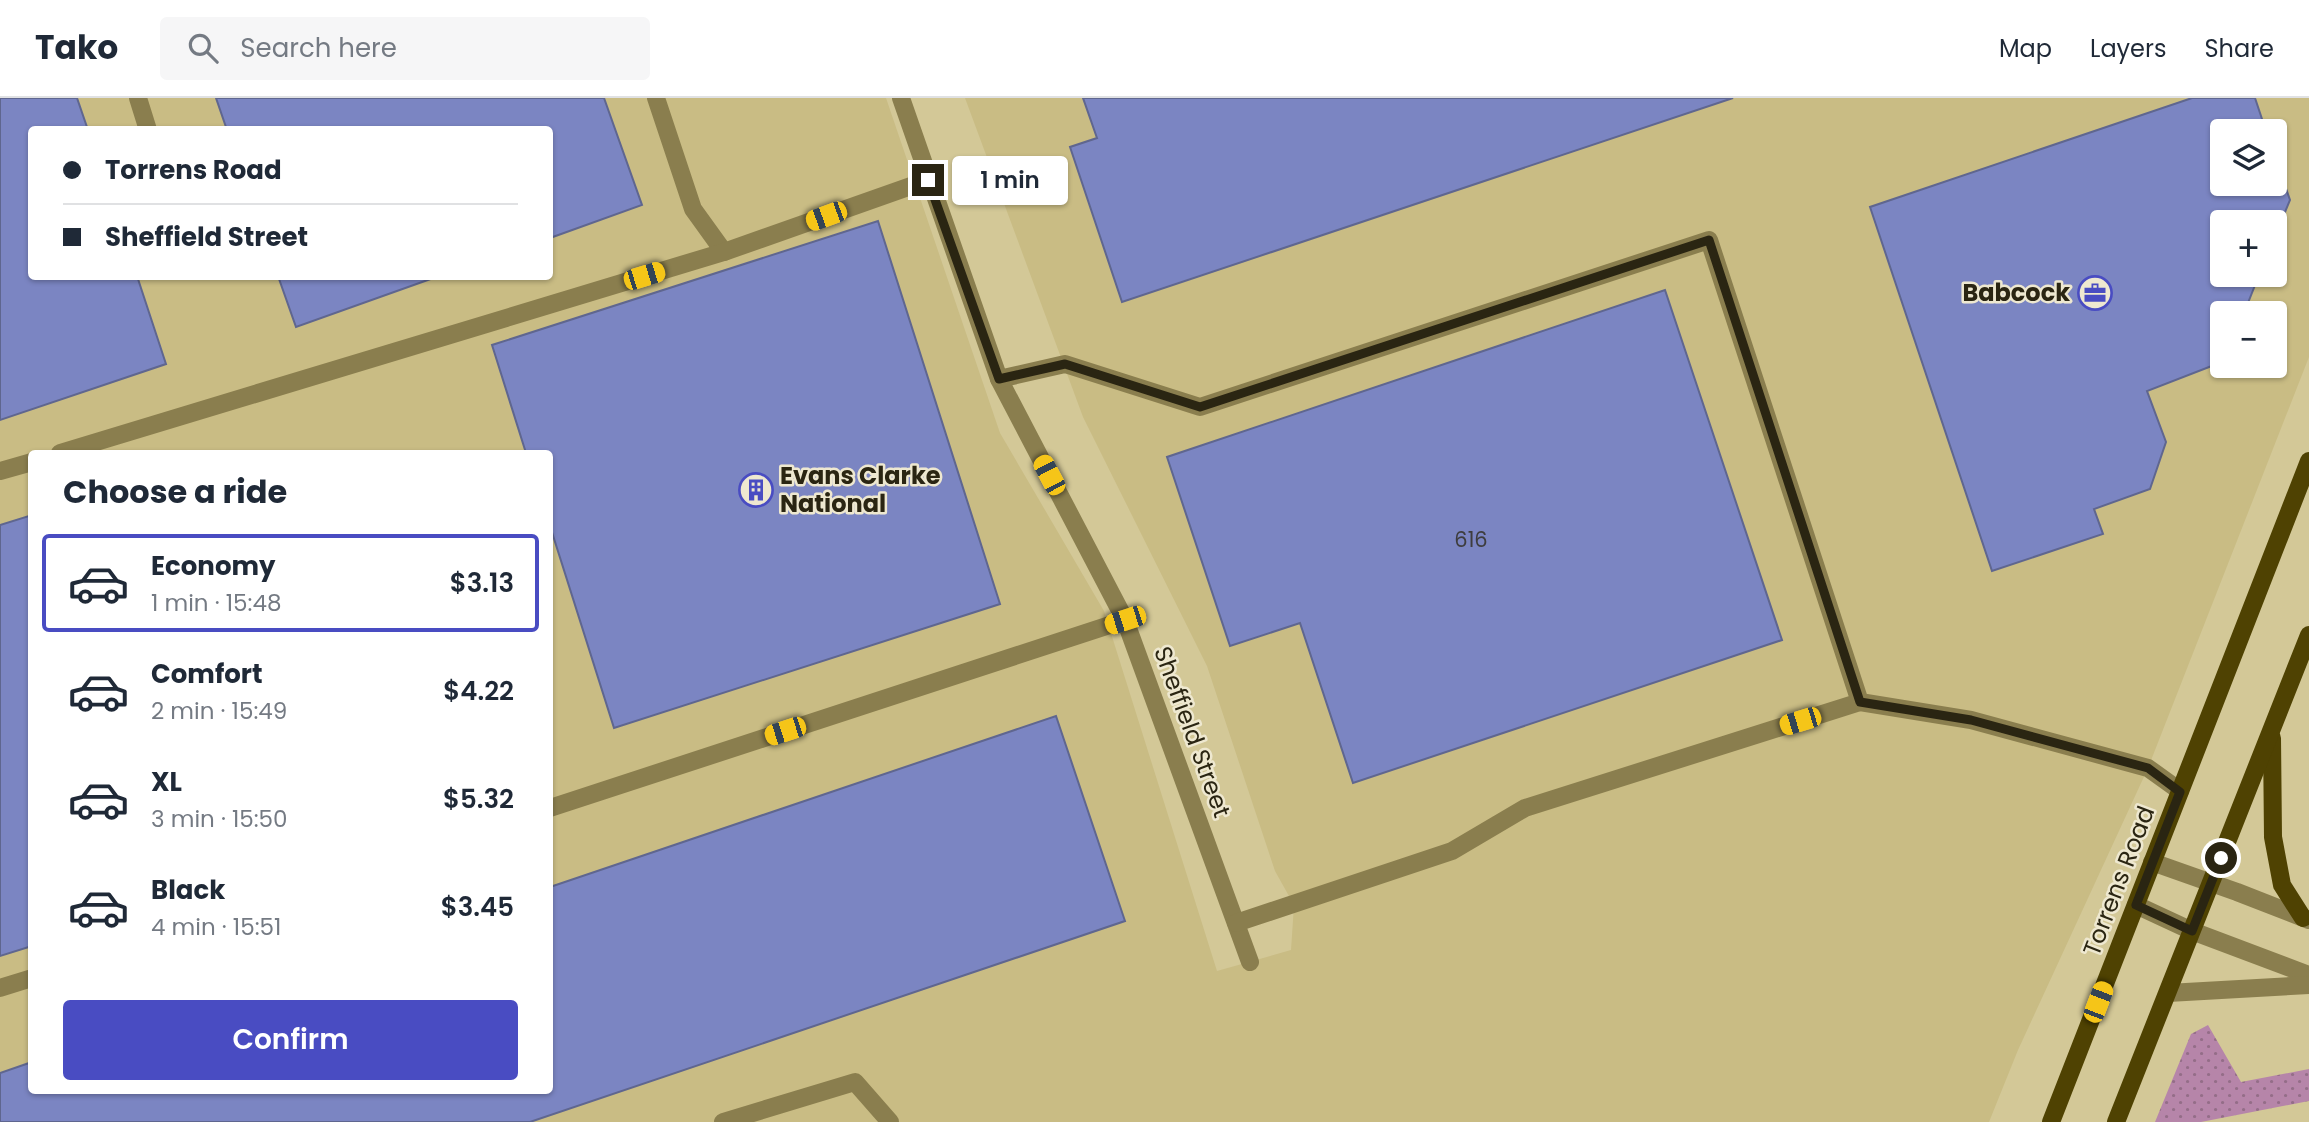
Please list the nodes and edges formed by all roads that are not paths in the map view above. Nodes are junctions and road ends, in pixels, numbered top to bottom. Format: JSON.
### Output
{"nodes":[{"id":1,"x":138,"y":98,"type":"edge"},
{"id":2,"x":656,"y":98,"type":"edge"},
{"id":3,"x":901,"y":98,"type":"edge"},
{"id":4,"x":147,"y":126,"type":"edge"},
{"id":5,"x":928,"y":180,"type":"junction"},
{"id":6,"x":723,"y":252,"type":"junction"},
{"id":7,"x":999,"y":379,"type":"junction"},
{"id":8,"x":70,"y":450,"type":"edge"},
{"id":9,"x":2309,"y":461,"type":"edge"},
{"id":10,"x":28,"y":463,"type":"edge"},
{"id":11,"x":0,"y":471,"type":"edge"},
{"id":12,"x":1125,"y":620,"type":"junction"},
{"id":13,"x":2309,"y":635,"type":"edge"},
{"id":14,"x":1860,"y":702,"type":"junction"},
{"id":15,"x":2272,"y":728,"type":"junction"},
{"id":16,"x":2180,"y":792,"type":"junction"},
{"id":17,"x":553,"y":807,"type":"edge"},
{"id":18,"x":2152,"y":862,"type":"junction"},
{"id":19,"x":2211,"y":884,"type":"junction"},
{"id":20,"x":2136,"y":905,"type":"junction"},
{"id":21,"x":2306,"y":919,"type":"edge"},
{"id":22,"x":1236,"y":923,"type":"junction"},
{"id":23,"x":2192,"y":931,"type":"junction"},
{"id":24,"x":1250,"y":962,"type":"dead end"},
{"id":25,"x":2309,"y":975,"type":"edge"},
{"id":26,"x":28,"y":979,"type":"edge"},
{"id":27,"x":2309,"y":985,"type":"edge"},
{"id":28,"x":0,"y":988,"type":"edge"},
{"id":29,"x":2168,"y":993,"type":"junction"},
{"id":30,"x":723,"y":1122,"type":"edge"},
{"id":31,"x":890,"y":1122,"type":"edge"},
{"id":32,"x":2051,"y":1122,"type":"edge"},
{"id":33,"x":2116,"y":1122,"type":"edge"}],
"edges":[{"from":1,"to":4,"type":"street"},
{"from":2,"to":6,"type":"street"},
{"from":3,"to":5,"type":"street","name":"Sheffield Street"},
{"from":5,"to":6,"type":"street"},
{"from":5,"to":7,"type":"street","name":"Sheffield Street"},
{"from":6,"to":8,"type":"street"},
{"from":7,"to":12,"type":"street","name":"Sheffield Street"},
{"from":7,"to":14,"type":"street"},
{"from":9,"to":16,"type":"main road","name":"Torrens Road"},
{"from":10,"to":11,"type":"street"},
{"from":12,"to":17,"type":"street"},
{"from":12,"to":22,"type":"street","name":"Sheffield Street"},
{"from":13,"to":15,"type":"main road"},
{"from":14,"to":16,"type":"street"},
{"from":14,"to":22,"type":"street"},
{"from":15,"to":19,"type":"main road"},
{"from":15,"to":21,"type":"main road"},
{"from":16,"to":18,"type":"main road","name":"Torrens Road"},
{"from":18,"to":19,"type":"street"},
{"from":18,"to":20,"type":"main road","name":"Torrens Road"},
{"from":19,"to":21,"type":"street"},
{"from":19,"to":23,"type":"main road"},
{"from":20,"to":23,"type":"street"},
{"from":20,"to":32,"type":"main road","name":"Torrens Road"},
{"from":22,"to":24,"type":"street","name":"Sheffield Street"},
{"from":23,"to":25,"type":"street"},
{"from":23,"to":29,"type":"main road"},
{"from":26,"to":28,"type":"street"},
{"from":27,"to":29,"type":"street"},
{"from":29,"to":33,"type":"main road"},
{"from":30,"to":31,"type":"street"}]}
